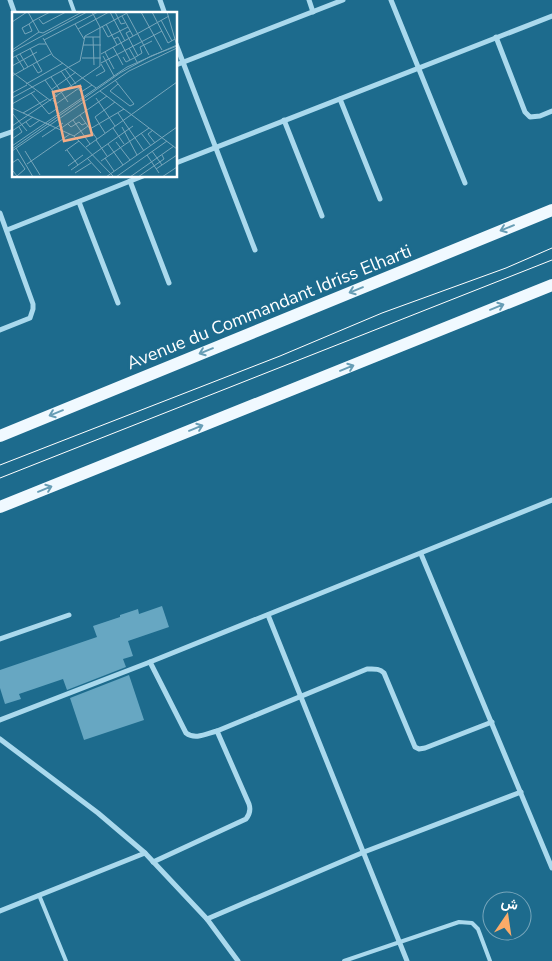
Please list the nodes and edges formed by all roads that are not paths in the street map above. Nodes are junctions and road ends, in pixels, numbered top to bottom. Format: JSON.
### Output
{"nodes":[{"id":1,"x":10,"y":0,"type":"edge"},
{"id":2,"x":70,"y":0,"type":"edge"},
{"id":3,"x":160,"y":0,"type":"edge"},
{"id":4,"x":309,"y":0,"type":"edge"},
{"id":5,"x":344,"y":0,"type":"edge"},
{"id":6,"x":391,"y":0,"type":"edge"},
{"id":7,"x":14,"y":12,"type":"edge"},
{"id":8,"x":74,"y":12,"type":"edge"},
{"id":9,"x":164,"y":12,"type":"edge"},
{"id":10,"x":313,"y":12,"type":"junction"},
{"id":11,"x":552,"y":16,"type":"edge"},
{"id":12,"x":496,"y":37,"type":"junction"},
{"id":13,"x":178,"y":49,"type":"edge"},
{"id":14,"x":183,"y":62,"type":"junction"},
{"id":15,"x":178,"y":64,"type":"edge"},
{"id":16,"x":419,"y":68,"type":"junction"},
{"id":17,"x":340,"y":99,"type":"junction"},
{"id":18,"x":552,"y":111,"type":"edge"},
{"id":19,"x":284,"y":120,"type":"junction"},
{"id":20,"x":12,"y":132,"type":"edge"},
{"id":21,"x":0,"y":136,"type":"edge"},
{"id":22,"x":215,"y":148,"type":"junction"},
{"id":23,"x":178,"y":162,"type":"edge"},
{"id":24,"x":139,"y":178,"type":"edge"},
{"id":25,"x":130,"y":182,"type":"junction"},
{"id":26,"x":465,"y":183,"type":"dead end"},
{"id":27,"x":380,"y":199,"type":"dead end"},
{"id":28,"x":79,"y":202,"type":"junction"},
{"id":29,"x":552,"y":210,"type":"edge"},
{"id":30,"x":0,"y":214,"type":"edge"},
{"id":31,"x":322,"y":216,"type":"dead end"},
{"id":32,"x":6,"y":230,"type":"junction"},
{"id":33,"x":255,"y":250,"type":"dead end"},
{"id":34,"x":169,"y":283,"type":"dead end"},
{"id":35,"x":552,"y":285,"type":"edge"},
{"id":36,"x":118,"y":303,"type":"dead end"},
{"id":37,"x":0,"y":330,"type":"edge"},
{"id":38,"x":0,"y":436,"type":"edge"},
{"id":39,"x":552,"y":500,"type":"edge"},
{"id":40,"x":0,"y":507,"type":"edge"},
{"id":41,"x":421,"y":554,"type":"junction"},
{"id":42,"x":69,"y":615,"type":"dead end"},
{"id":43,"x":268,"y":615,"type":"junction"},
{"id":44,"x":0,"y":639,"type":"edge"},
{"id":45,"x":150,"y":662,"type":"junction"},
{"id":46,"x":302,"y":697,"type":"junction"},
{"id":47,"x":0,"y":720,"type":"edge"},
{"id":48,"x":492,"y":722,"type":"junction"},
{"id":49,"x":217,"y":731,"type":"junction"},
{"id":50,"x":0,"y":739,"type":"edge"},
{"id":51,"x":521,"y":792,"type":"junction"},
{"id":52,"x":364,"y":852,"type":"junction"},
{"id":53,"x":145,"y":853,"type":"junction"},
{"id":54,"x":550,"y":860,"type":"edge"},
{"id":55,"x":153,"y":862,"type":"junction"},
{"id":56,"x":552,"y":868,"type":"edge"},
{"id":57,"x":39,"y":895,"type":"junction"},
{"id":58,"x":0,"y":910,"type":"edge"},
{"id":59,"x":207,"y":919,"type":"junction"},
{"id":60,"x":400,"y":942,"type":"junction"},
{"id":61,"x":66,"y":961,"type":"edge"},
{"id":62,"x":238,"y":961,"type":"edge"},
{"id":63,"x":344,"y":961,"type":"edge"},
{"id":64,"x":407,"y":961,"type":"edge"},
{"id":65,"x":490,"y":961,"type":"edge"}],
"edges":[{"from":1,"to":7,"type":"street"},
{"from":2,"to":8,"type":"lane"},
{"from":3,"to":9,"type":"street"},
{"from":4,"to":10,"type":"street"},
{"from":5,"to":10,"type":"street"},
{"from":6,"to":16,"type":"street"},
{"from":10,"to":14,"type":"street"},
{"from":11,"to":12,"type":"street"},
{"from":12,"to":16,"type":"street"},
{"from":12,"to":18,"type":"street"},
{"from":13,"to":14,"type":"street"},
{"from":14,"to":15,"type":"street"},
{"from":14,"to":22,"type":"street"},
{"from":16,"to":17,"type":"street"},
{"from":16,"to":26,"type":"street"},
{"from":17,"to":19,"type":"street"},
{"from":17,"to":27,"type":"street"},
{"from":19,"to":22,"type":"street"},
{"from":19,"to":31,"type":"street"},
{"from":20,"to":21,"type":"street"},
{"from":22,"to":23,"type":"street"},
{"from":22,"to":33,"type":"street"},
{"from":24,"to":25,"type":"street"},
{"from":25,"to":28,"type":"street"},
{"from":25,"to":34,"type":"street"},
{"from":28,"to":32,"type":"street"},
{"from":28,"to":36,"type":"street"},
{"from":29,"to":38,"type":"main road","name":"Avenue du Commandant Idriss Elharti","one_way":true},
{"from":30,"to":32,"type":"street"},
{"from":32,"to":37,"type":"street"},
{"from":40,"to":35,"type":"main road","one_way":true},
{"from":39,"to":41,"type":"street"},
{"from":41,"to":43,"type":"street"},
{"from":41,"to":48,"type":"street"},
{"from":42,"to":44,"type":"street"},
{"from":43,"to":45,"type":"street"},
{"from":43,"to":46,"type":"street"},
{"from":45,"to":47,"type":"street"},
{"from":45,"to":49,"type":"street"},
{"from":46,"to":48,"type":"street"},
{"from":46,"to":49,"type":"street"},
{"from":46,"to":52,"type":"street"},
{"from":48,"to":51,"type":"street"},
{"from":49,"to":55,"type":"street"},
{"from":50,"to":53,"type":"street"},
{"from":51,"to":52,"type":"street"},
{"from":51,"to":54,"type":"street"},
{"from":52,"to":59,"type":"street"},
{"from":52,"to":60,"type":"street"},
{"from":53,"to":55,"type":"street"},
{"from":53,"to":57,"type":"street"},
{"from":54,"to":56,"type":"street"},
{"from":55,"to":59,"type":"street"},
{"from":57,"to":58,"type":"street"},
{"from":57,"to":61,"type":"lane"},
{"from":59,"to":62,"type":"street"},
{"from":60,"to":63,"type":"lane"},
{"from":60,"to":64,"type":"street"},
{"from":60,"to":65,"type":"lane"}]}
